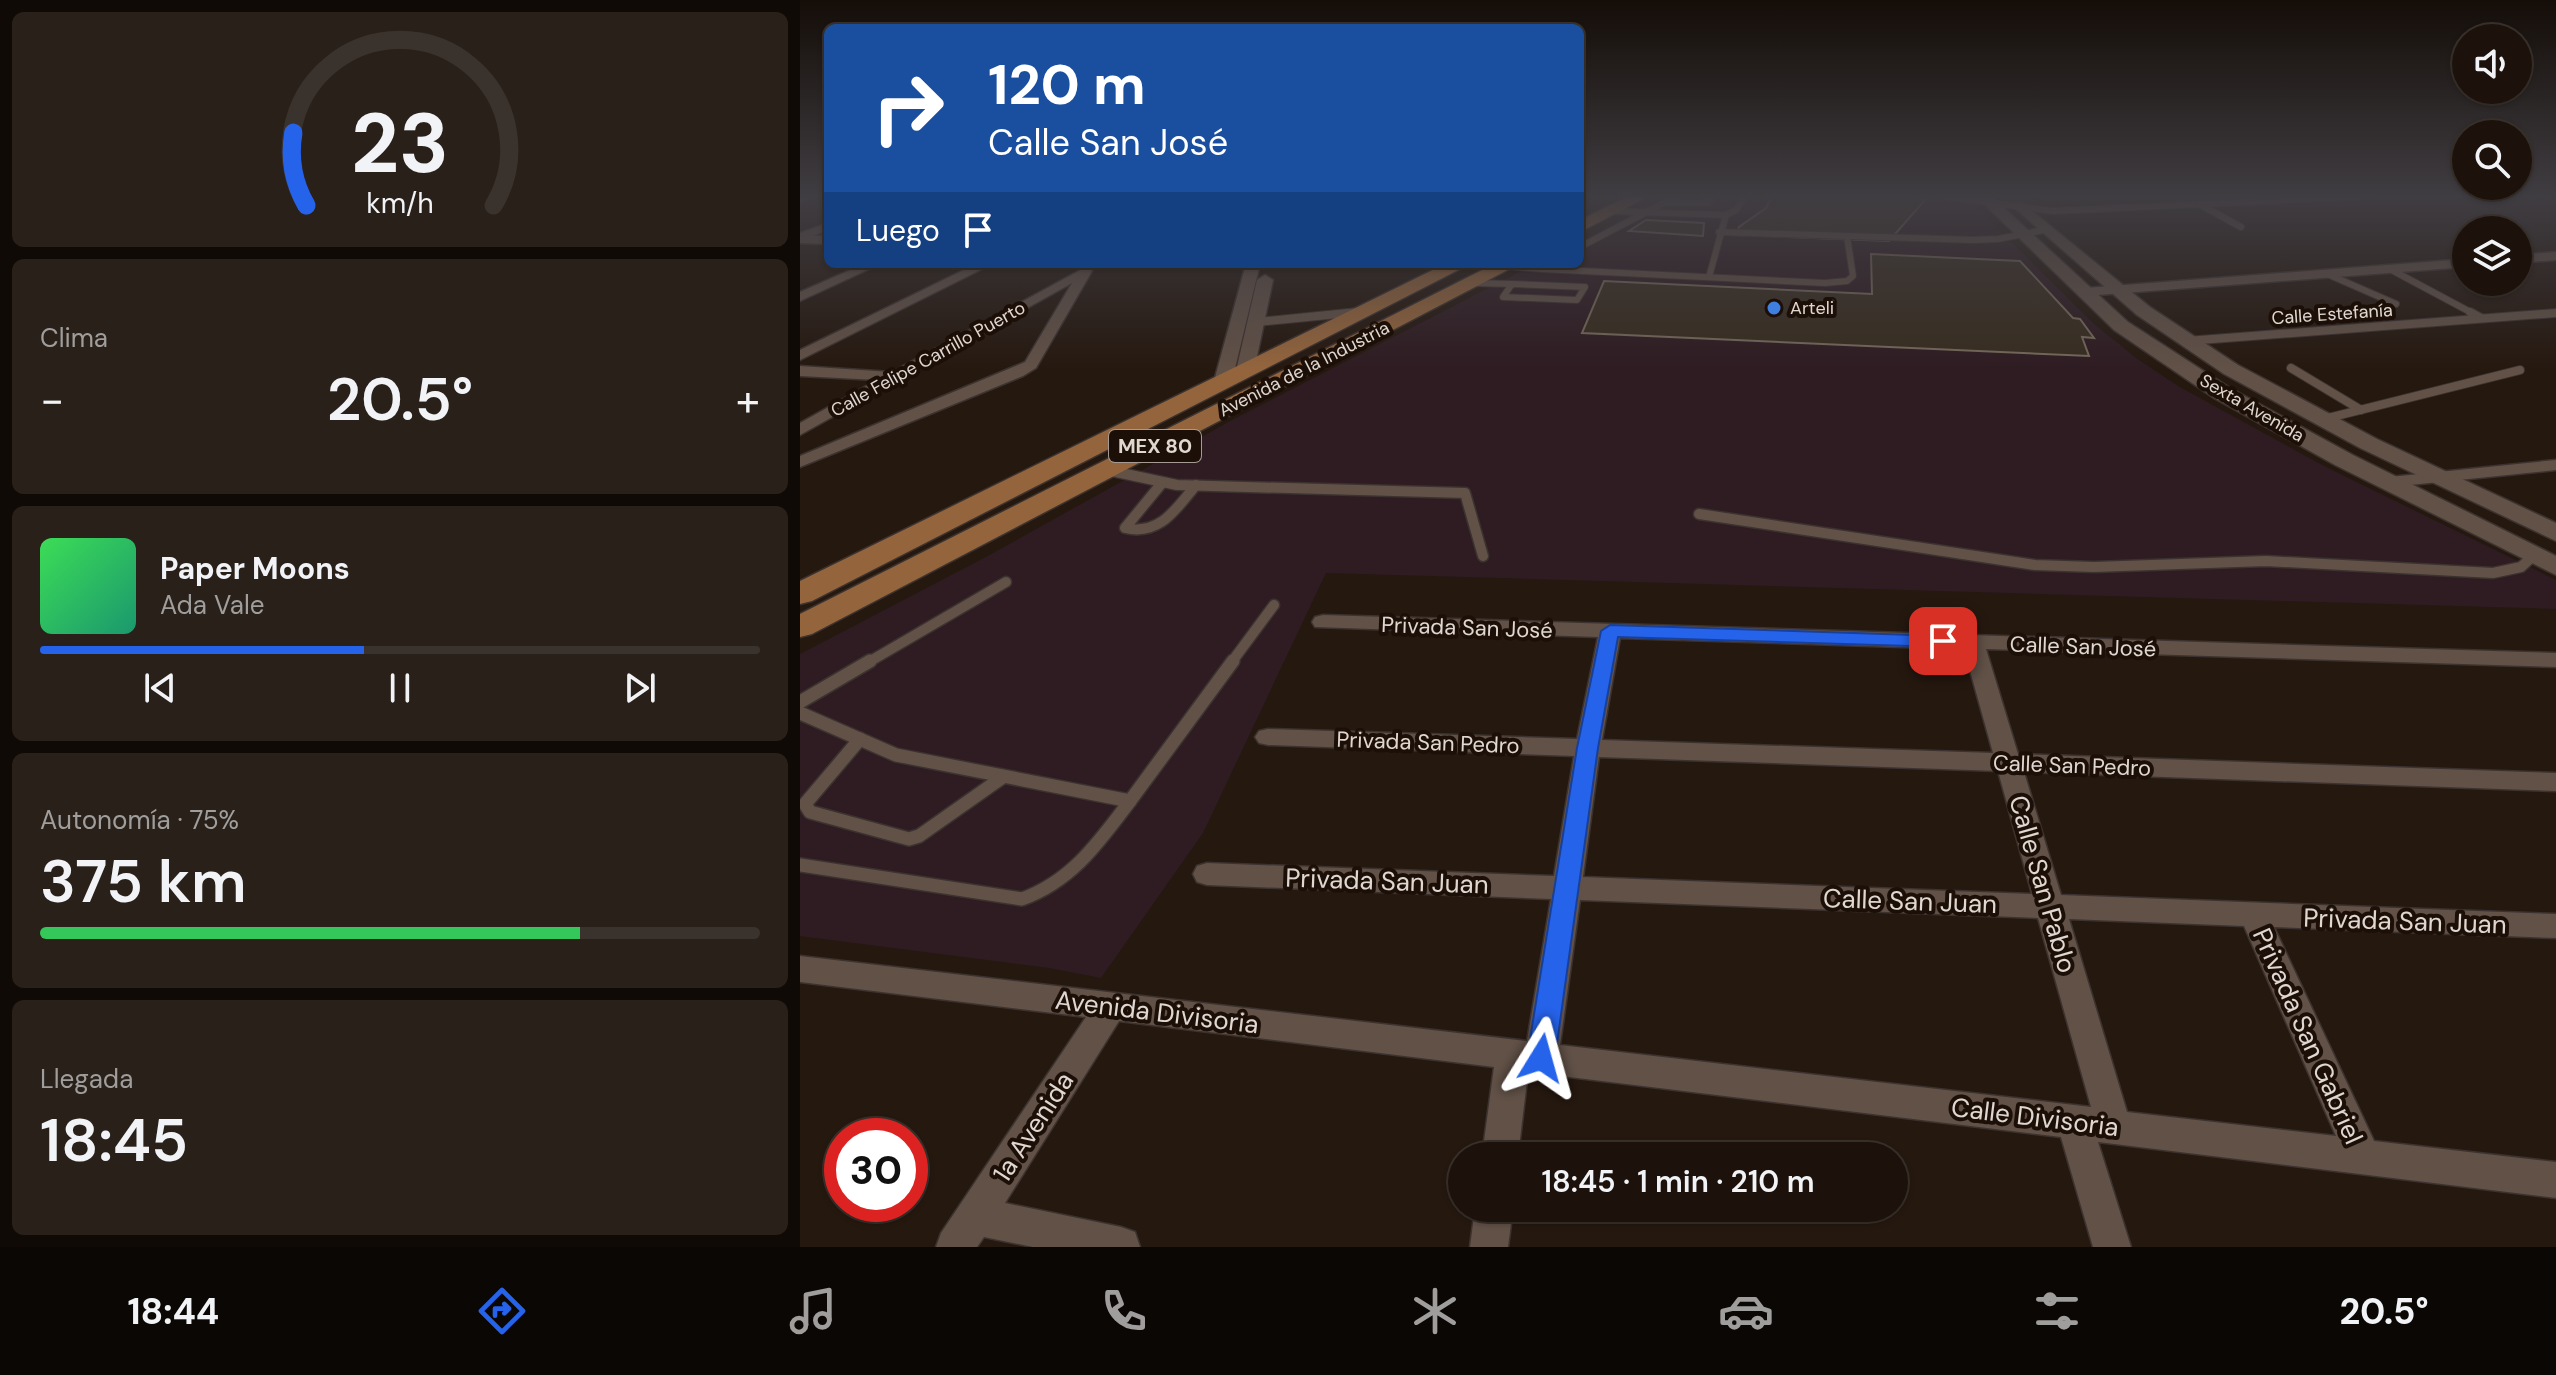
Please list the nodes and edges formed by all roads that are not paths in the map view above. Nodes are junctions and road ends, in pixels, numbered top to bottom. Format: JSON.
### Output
{"nodes":[{"id":1,"x":1714,"y":254,"type":"edge"},
{"id":2,"x":1850,"y":254,"type":"edge"},
{"id":3,"x":2045,"y":254,"type":"edge"},
{"id":4,"x":2079,"y":254,"type":"edge"},
{"id":5,"x":2556,"y":256,"type":"edge"},
{"id":6,"x":2532,"y":258,"type":"edge"},
{"id":7,"x":2452,"y":264,"type":"edge"},
{"id":8,"x":841,"y":268,"type":"edge"},
{"id":9,"x":865,"y":268,"type":"edge"},
{"id":10,"x":978,"y":268,"type":"edge"},
{"id":11,"x":1090,"y":268,"type":"edge"},
{"id":12,"x":1091,"y":268,"type":"edge"},
{"id":13,"x":1252,"y":268,"type":"edge"},
{"id":14,"x":1268,"y":268,"type":"edge"},
{"id":15,"x":2388,"y":268,"type":"junction"},
{"id":16,"x":1542,"y":269,"type":"joint"},
{"id":17,"x":1490,"y":271,"type":"edge"},
{"id":18,"x":2325,"y":273,"type":"junction"},
{"id":19,"x":1709,"y":277,"type":"junction"},
{"id":20,"x":800,"y":286,"type":"edge"},
{"id":21,"x":2117,"y":287,"type":"junction"},
{"id":22,"x":2085,"y":292,"type":"junction"},
{"id":23,"x":800,"y":297,"type":"edge"},
{"id":24,"x":2396,"y":304,"type":"dead end"},
{"id":25,"x":1359,"y":312,"type":"junction"},
{"id":26,"x":2556,"y":313,"type":"edge"},
{"id":27,"x":2481,"y":318,"type":"junction"},
{"id":28,"x":1257,"y":322,"type":"junction"},
{"id":29,"x":2186,"y":341,"type":"junction"},
{"id":30,"x":800,"y":356,"type":"edge"},
{"id":31,"x":2291,"y":368,"type":"dead end"},
{"id":32,"x":2520,"y":370,"type":"dead end"},
{"id":33,"x":800,"y":371,"type":"edge"},
{"id":34,"x":1234,"y":376,"type":"junction"},
{"id":35,"x":896,"y":377,"type":"junction"},
{"id":36,"x":2361,"y":410,"type":"junction"},
{"id":37,"x":2324,"y":419,"type":"junction"},
{"id":38,"x":800,"y":430,"type":"edge"},
{"id":39,"x":800,"y":462,"type":"edge"},
{"id":40,"x":2556,"y":465,"type":"edge"},
{"id":41,"x":1106,"y":470,"type":"junction"},
{"id":42,"x":2436,"y":476,"type":"junction"},
{"id":43,"x":1162,"y":483,"type":"junction"},
{"id":44,"x":2389,"y":483,"type":"junction"},
{"id":45,"x":1196,"y":485,"type":"junction"},
{"id":46,"x":1699,"y":514,"type":"dead end"},
{"id":47,"x":2556,"y":533,"type":"edge"},
{"id":48,"x":1483,"y":556,"type":"dead end"},
{"id":49,"x":2533,"y":556,"type":"junction"},
{"id":50,"x":2556,"y":567,"type":"edge"},
{"id":51,"x":1006,"y":582,"type":"dead end"},
{"id":52,"x":806,"y":585,"type":"edge"},
{"id":53,"x":1274,"y":605,"type":"dead end"},
{"id":54,"x":1323,"y":622,"type":"dead end"},
{"id":55,"x":800,"y":627,"type":"edge"},
{"id":56,"x":1610,"y":631,"type":"junction"},
{"id":57,"x":1973,"y":642,"type":"junction"},
{"id":58,"x":2556,"y":660,"type":"edge"},
{"id":59,"x":800,"y":702,"type":"edge"},
{"id":60,"x":800,"y":713,"type":"edge"},
{"id":61,"x":1268,"y":737,"type":"dead end"},
{"id":62,"x":860,"y":739,"type":"junction"},
{"id":63,"x":1588,"y":748,"type":"junction"},
{"id":64,"x":2008,"y":763,"type":"junction"},
{"id":65,"x":1003,"y":777,"type":"junction"},
{"id":66,"x":2556,"y":782,"type":"edge"},
{"id":67,"x":1130,"y":801,"type":"junction"},
{"id":68,"x":800,"y":865,"type":"edge"},
{"id":69,"x":1207,"y":874,"type":"dead end"},
{"id":70,"x":1566,"y":888,"type":"junction"},
{"id":71,"x":2050,"y":907,"type":"junction"},
{"id":72,"x":2254,"y":915,"type":"junction"},
{"id":73,"x":2556,"y":926,"type":"edge"},
{"id":74,"x":800,"y":969,"type":"edge"},
{"id":75,"x":1111,"y":1006,"type":"junction"},
{"id":76,"x":1527,"y":1056,"type":"junction"},
{"id":77,"x":2074,"y":1122,"type":"junction"},
{"id":78,"x":2114,"y":1126,"type":"junction"},
{"id":79,"x":1504,"y":1142,"type":"edge"},
{"id":80,"x":2363,"y":1156,"type":"junction"},
{"id":81,"x":2556,"y":1180,"type":"edge"},
{"id":82,"x":975,"y":1216,"type":"junction"},
{"id":83,"x":1492,"y":1222,"type":"edge"},
{"id":84,"x":1121,"y":1246,"type":"edge"},
{"id":85,"x":955,"y":1247,"type":"edge"},
{"id":86,"x":1489,"y":1247,"type":"edge"},
{"id":87,"x":2112,"y":1247,"type":"edge"}],
"edges":[{"from":1,"to":19,"type":"lane"},
{"from":2,"to":19,"type":"lane"},
{"from":3,"to":22,"type":"main road","name":"Sexta Avenida"},
{"from":4,"to":21,"type":"main road","name":"Sexta Avenida"},
{"from":5,"to":6,"type":"street"},
{"from":7,"to":15,"type":"street"},
{"from":8,"to":20,"type":"street"},
{"from":9,"to":23,"type":"street"},
{"from":10,"to":30,"type":"street"},
{"from":11,"to":35,"type":"street","name":"Calle Felipe Carrillo Puerto"},
{"from":12,"to":39,"type":"street","name":"Calle Felipe Carrillo Puerto"},
{"from":13,"to":34,"type":"street"},
{"from":14,"to":28,"type":"street"},
{"from":15,"to":18,"type":"street"},
{"from":15,"to":27,"type":"lane"},
{"from":16,"to":17,"type":"lane"},
{"from":16,"to":19,"type":"lane"},
{"from":17,"to":17,"type":"lane"},
{"from":17,"to":25,"type":"main road","name":"Avenida de la Industria","number":"MEX 80"},
{"from":17,"to":41,"type":"main road","name":"Avenida de la Industria","number":"MEX 80"},
{"from":18,"to":21,"type":"street"},
{"from":18,"to":24,"type":"lane"},
{"from":21,"to":22,"type":"street"},
{"from":21,"to":29,"type":"main road","name":"Sexta Avenida"},
{"from":22,"to":44,"type":"main road","name":"Sexta Avenida"},
{"from":25,"to":28,"type":"lane"},
{"from":25,"to":34,"type":"main road","name":"Avenida de la Industria","number":"MEX 80"},
{"from":26,"to":27,"type":"lane","name":"Calle Estefanía"},
{"from":27,"to":29,"type":"lane","name":"Calle Estefanía"},
{"from":28,"to":34,"type":"street"},
{"from":29,"to":37,"type":"main road","name":"Sexta Avenida"},
{"from":31,"to":36,"type":"lane"},
{"from":32,"to":36,"type":"lane"},
{"from":33,"to":35,"type":"street"},
{"from":34,"to":52,"type":"main road","name":"Avenida de la Industria","number":"MEX 80"},
{"from":35,"to":38,"type":"street","name":"Calle Felipe Carrillo Puerto"},
{"from":36,"to":37,"type":"lane"},
{"from":37,"to":42,"type":"main road","name":"Sexta Avenida"},
{"from":40,"to":42,"type":"lane"},
{"from":41,"to":43,"type":"lane"},
{"from":41,"to":55,"type":"main road","name":"Avenida de la Industria","number":"MEX 80"},
{"from":42,"to":44,"type":"lane"},
{"from":42,"to":47,"type":"main road","name":"Sexta Avenida"},
{"from":43,"to":45,"type":"lane"},
{"from":43,"to":45,"type":"lane"},
{"from":44,"to":49,"type":"main road","name":"Sexta Avenida"},
{"from":45,"to":48,"type":"lane"},
{"from":46,"to":49,"type":"lane"},
{"from":49,"to":50,"type":"main road","name":"Sexta Avenida"},
{"from":51,"to":59,"type":"lane"},
{"from":53,"to":67,"type":"lane"},
{"from":54,"to":56,"type":"street","name":"Privada San José"},
{"from":56,"to":57,"type":"street","name":"Calle San José"},
{"from":56,"to":63,"type":"street"},
{"from":57,"to":58,"type":"street","name":"Calle San José"},
{"from":57,"to":64,"type":"street","name":"Calle San Pablo"},
{"from":60,"to":62,"type":"lane"},
{"from":61,"to":63,"type":"street","name":"Privada San Pedro"},
{"from":62,"to":65,"type":"lane"},
{"from":62,"to":65,"type":"lane"},
{"from":63,"to":64,"type":"street","name":"Calle San Pedro"},
{"from":63,"to":70,"type":"street"},
{"from":64,"to":66,"type":"street","name":"Calle San Pedro"},
{"from":64,"to":71,"type":"street","name":"Calle San Pablo"},
{"from":65,"to":67,"type":"lane"},
{"from":67,"to":68,"type":"lane"},
{"from":69,"to":70,"type":"street","name":"Privada San Juan"},
{"from":70,"to":71,"type":"street","name":"Calle San Juan"},
{"from":70,"to":76,"type":"street"},
{"from":71,"to":72,"type":"street","name":"Calle San Juan"},
{"from":71,"to":78,"type":"street","name":"Calle San Pablo"},
{"from":72,"to":73,"type":"street","name":"Privada San Juan"},
{"from":72,"to":80,"type":"street","name":"Privada San Gabriel"},
{"from":74,"to":75,"type":"street","name":"Avenida Divisoria"},
{"from":75,"to":76,"type":"street","name":"Avenida Divisoria"},
{"from":75,"to":82,"type":"street","name":"1a Avenida"},
{"from":76,"to":77,"type":"street","name":"Calle Divisoria"},
{"from":76,"to":79,"type":"street"},
{"from":77,"to":78,"type":"street","name":"Calle Divisoria"},
{"from":77,"to":87,"type":"street"},
{"from":78,"to":80,"type":"street","name":"Calle Divisoria"},
{"from":80,"to":81,"type":"street","name":"Calle Divisoria"},
{"from":82,"to":84,"type":"street"},
{"from":82,"to":85,"type":"street","name":"1a Avenida"},
{"from":83,"to":86,"type":"street"}]}
